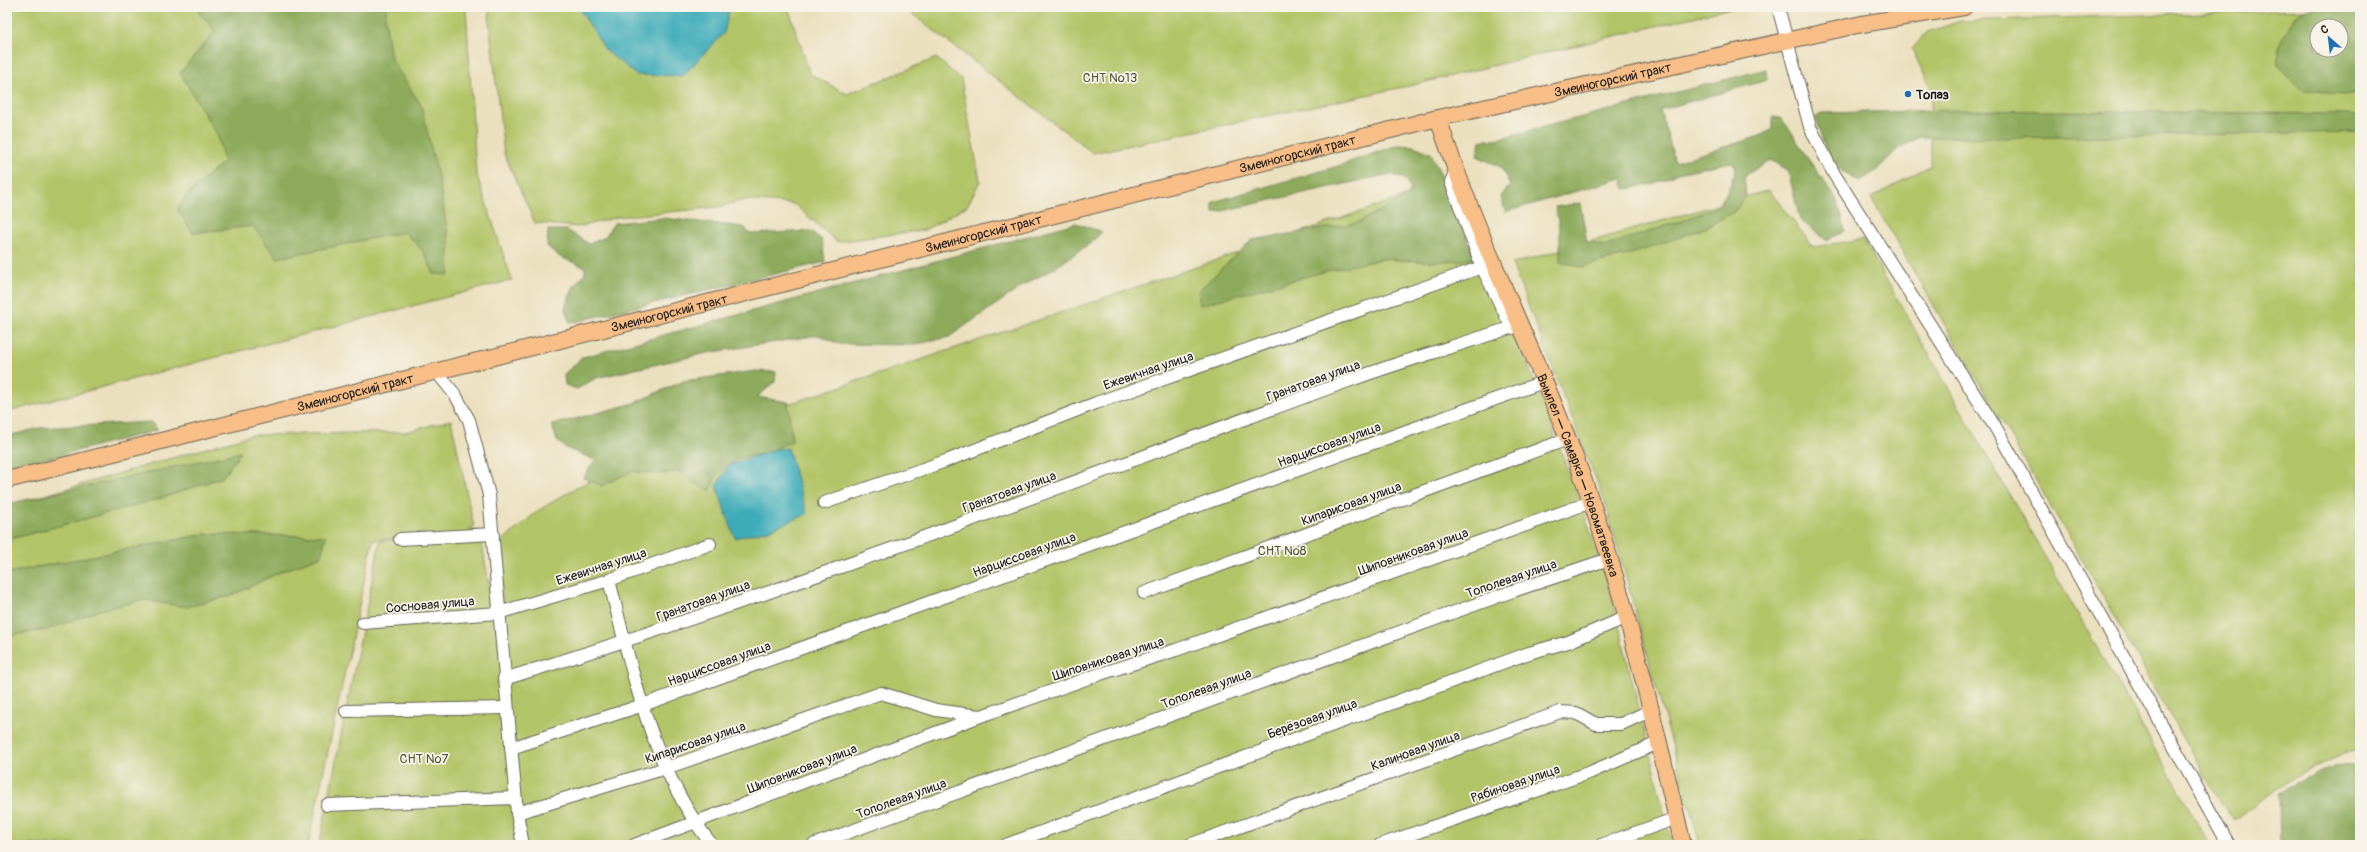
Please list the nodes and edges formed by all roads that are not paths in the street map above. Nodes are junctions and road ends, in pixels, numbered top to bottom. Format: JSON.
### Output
{"nodes":[{"id":1,"x":1778,"y":7,"type":"edge"},
{"id":2,"x":1964,"y":7,"type":"edge"},
{"id":3,"x":1786,"y":41,"type":"junction"},
{"id":4,"x":1438,"y":118,"type":"junction"},
{"id":5,"x":1455,"y":172,"type":"junction"},
{"id":6,"x":1482,"y":267,"type":"junction"},
{"id":7,"x":1516,"y":326,"type":"junction"},
{"id":8,"x":436,"y":371,"type":"junction"},
{"id":9,"x":1546,"y":381,"type":"junction"},
{"id":10,"x":1568,"y":439,"type":"junction"},
{"id":11,"x":7,"y":480,"type":"edge"},
{"id":12,"x":1591,"y":502,"type":"junction"},
{"id":13,"x":824,"y":503,"type":"dead end"},
{"id":14,"x":492,"y":534,"type":"junction"},
{"id":15,"x":400,"y":539,"type":"dead end"},
{"id":16,"x":710,"y":544,"type":"dead end"},
{"id":17,"x":1609,"y":559,"type":"junction"},
{"id":18,"x":609,"y":580,"type":"junction"},
{"id":19,"x":1144,"y":593,"type":"dead end"},
{"id":20,"x":498,"y":613,"type":"junction"},
{"id":21,"x":1627,"y":617,"type":"junction"},
{"id":22,"x":363,"y":623,"type":"dead end"},
{"id":23,"x":625,"y":643,"type":"junction"},
{"id":24,"x":504,"y":679,"type":"junction"},
{"id":25,"x":640,"y":706,"type":"junction"},
{"id":26,"x":507,"y":708,"type":"junction"},
{"id":27,"x":346,"y":711,"type":"dead end"},
{"id":28,"x":1650,"y":711,"type":"junction"},
{"id":29,"x":980,"y":716,"type":"junction"},
{"id":30,"x":1658,"y":743,"type":"junction"},
{"id":31,"x":511,"y":748,"type":"junction"},
{"id":32,"x":666,"y":768,"type":"junction"},
{"id":33,"x":515,"y":798,"type":"junction"},
{"id":34,"x":327,"y":805,"type":"dead end"},
{"id":35,"x":517,"y":813,"type":"junction"},
{"id":36,"x":1677,"y":818,"type":"junction"},
{"id":37,"x":696,"y":824,"type":"junction"},
{"id":38,"x":523,"y":845,"type":"edge"},
{"id":39,"x":634,"y":845,"type":"edge"},
{"id":40,"x":712,"y":845,"type":"edge"},
{"id":41,"x":813,"y":845,"type":"edge"},
{"id":42,"x":1006,"y":845,"type":"edge"},
{"id":43,"x":1189,"y":845,"type":"edge"},
{"id":44,"x":1380,"y":845,"type":"edge"},
{"id":45,"x":1601,"y":845,"type":"edge"},
{"id":46,"x":1683,"y":845,"type":"edge"},
{"id":47,"x":2229,"y":845,"type":"edge"}],
"edges":[{"from":1,"to":3,"type":"street"},
{"from":2,"to":3,"type":"main road","name":"Змеиногорский тракт"},
{"from":3,"to":4,"type":"main road","name":"Змеиногорский тракт"},
{"from":3,"to":47,"type":"street"},
{"from":4,"to":5,"type":"main road","name":"Вымпел — Самарка — Новоматвеевка"},
{"from":4,"to":8,"type":"main road","name":"Змеиногорский тракт"},
{"from":5,"to":6,"type":"street"},
{"from":5,"to":7,"type":"main road","name":"Вымпел — Самарка — Новоматвеевка"},
{"from":6,"to":7,"type":"street"},
{"from":6,"to":13,"type":"street","name":"Ежевичная улица"},
{"from":7,"to":9,"type":"main road","name":"Вымпел — Самарка — Новоматвеевка"},
{"from":7,"to":23,"type":"street","name":"Гранатовая улица"},
{"from":8,"to":11,"type":"main road","name":"Змеиногорский тракт"},
{"from":8,"to":14,"type":"street"},
{"from":9,"to":10,"type":"main road","name":"Вымпел — Самарка — Новоматвеевка"},
{"from":9,"to":25,"type":"street","name":"Нарциссовая улица"},
{"from":10,"to":12,"type":"main road","name":"Вымпел — Самарка — Новоматвеевка"},
{"from":10,"to":19,"type":"street","name":"Кипарисовая улица"},
{"from":12,"to":17,"type":"main road","name":"Вымпел — Самарка — Новоматвеевка"},
{"from":12,"to":29,"type":"street","name":"Шиповниковая улица"},
{"from":14,"to":15,"type":"street"},
{"from":14,"to":20,"type":"street"},
{"from":16,"to":18,"type":"street","name":"Ежевичная улица"},
{"from":17,"to":21,"type":"main road","name":"Вымпел — Самарка — Новоматвеевка"},
{"from":17,"to":41,"type":"street","name":"Тополевая улица"},
{"from":18,"to":20,"type":"street","name":"Ежевичная улица"},
{"from":18,"to":23,"type":"street"},
{"from":20,"to":22,"type":"street","name":"Сосновая улица"},
{"from":20,"to":24,"type":"street"},
{"from":21,"to":28,"type":"main road","name":"Вымпел — Самарка — Новоматвеевка"},
{"from":21,"to":42,"type":"street","name":"Берёзовая улица"},
{"from":23,"to":24,"type":"street","name":"Гранатовая улица"},
{"from":23,"to":25,"type":"street"},
{"from":24,"to":26,"type":"street"},
{"from":25,"to":31,"type":"street","name":"Нарциссовая улица"},
{"from":25,"to":32,"type":"street"},
{"from":26,"to":27,"type":"street"},
{"from":26,"to":31,"type":"street"},
{"from":28,"to":30,"type":"main road","name":"Вымпел — Самарка — Новоматвеевка"},
{"from":28,"to":43,"type":"street","name":"Калиновая улица"},
{"from":29,"to":32,"type":"street","name":"Кипарисовая улица"},
{"from":29,"to":37,"type":"street","name":"Шиповниковая улица"},
{"from":30,"to":36,"type":"main road","name":"Вымпел — Самарка — Новоматвеевка"},
{"from":30,"to":44,"type":"street","name":"Рябиновая улица"},
{"from":31,"to":33,"type":"street"},
{"from":32,"to":35,"type":"street","name":"Кипарисовая улица"},
{"from":32,"to":37,"type":"street"},
{"from":33,"to":34,"type":"street"},
{"from":33,"to":35,"type":"street"},
{"from":35,"to":38,"type":"street"},
{"from":36,"to":45,"type":"street"},
{"from":36,"to":46,"type":"main road","name":"Вымпел — Самарка — Новоматвеевка"},
{"from":37,"to":39,"type":"street","name":"Шиповниковая улица"},
{"from":37,"to":40,"type":"street"}]}
